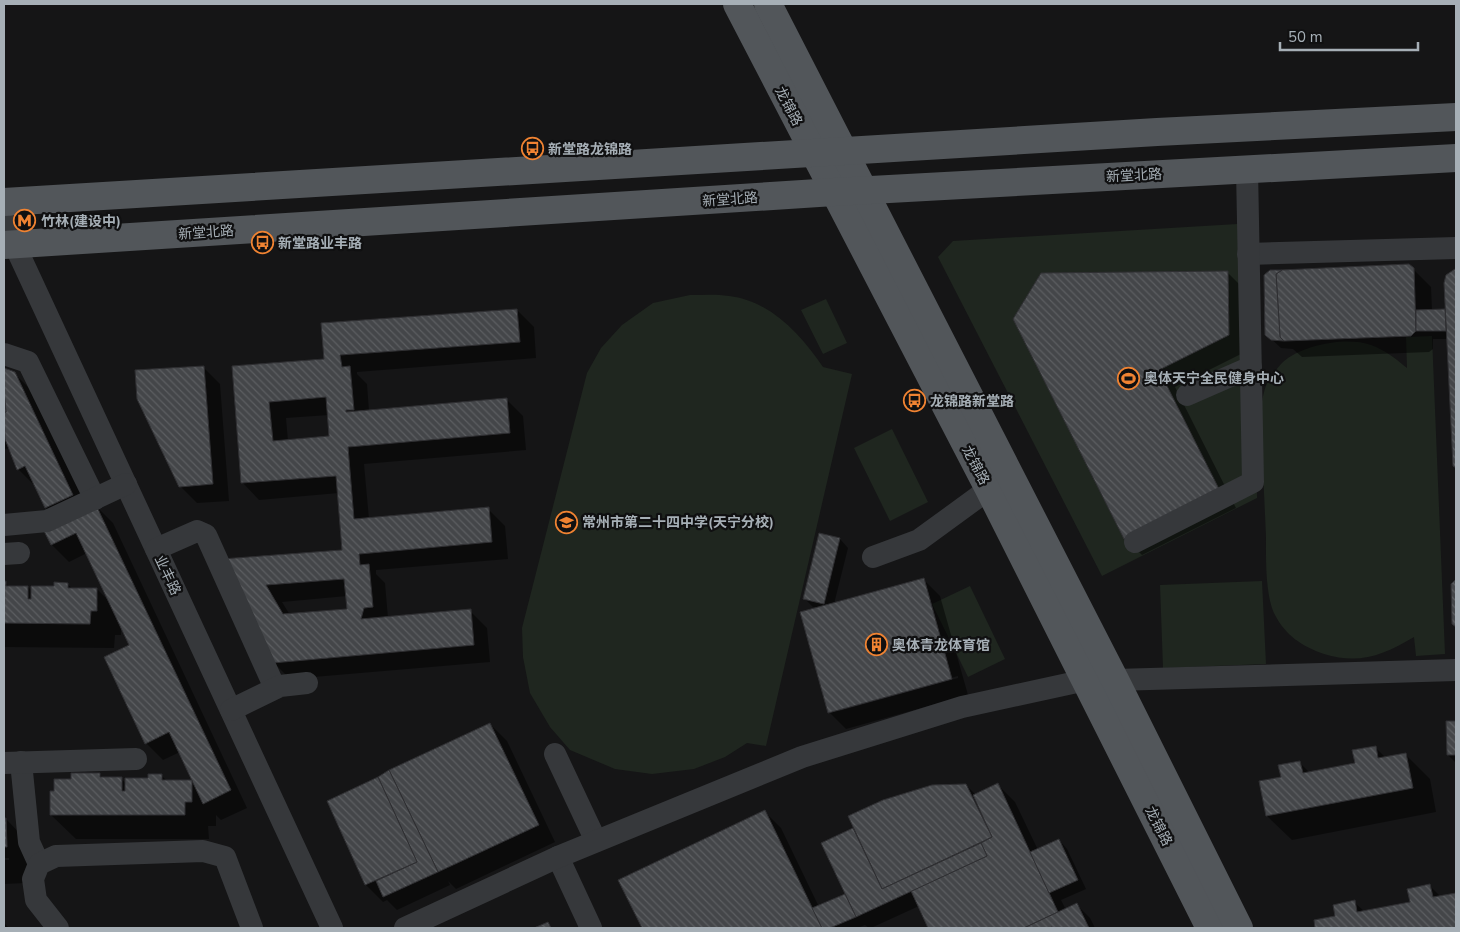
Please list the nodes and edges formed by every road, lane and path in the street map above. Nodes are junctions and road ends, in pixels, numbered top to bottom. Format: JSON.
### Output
{"nodes":[{"id":1,"x":737,"y":4,"type":"edge"},
{"id":2,"x":768,"y":4,"type":"edge"},
{"id":3,"x":1456,"y":117,"type":"edge"},
{"id":4,"x":844,"y":151,"type":"junction"},
{"id":5,"x":814,"y":153,"type":"junction"},
{"id":6,"x":1456,"y":158,"type":"edge"},
{"id":7,"x":1247,"y":169,"type":"junction"},
{"id":8,"x":865,"y":190,"type":"junction"},
{"id":9,"x":834,"y":192,"type":"junction"},
{"id":10,"x":4,"y":202,"type":"edge"},
{"id":11,"x":7,"y":237,"type":"edge"},
{"id":12,"x":1456,"y":248,"type":"edge"},
{"id":13,"x":1248,"y":254,"type":"junction"},
{"id":14,"x":4,"y":354,"type":"edge"},
{"id":15,"x":1251,"y":367,"type":"junction"},
{"id":16,"x":1187,"y":395,"type":"dead end"},
{"id":17,"x":126,"y":484,"type":"junction"},
{"id":18,"x":989,"y":489,"type":"junction"},
{"id":19,"x":95,"y":499,"type":"junction"},
{"id":20,"x":4,"y":525,"type":"edge"},
{"id":21,"x":1135,"y":542,"type":"dead end"},
{"id":22,"x":156,"y":549,"type":"junction"},
{"id":23,"x":873,"y":557,"type":"dead end"},
{"id":24,"x":1456,"y":670,"type":"edge"},
{"id":25,"x":1086,"y":680,"type":"junction"},
{"id":26,"x":1115,"y":680,"type":"junction"},
{"id":27,"x":308,"y":683,"type":"dead end"},
{"id":28,"x":275,"y":688,"type":"junction"},
{"id":29,"x":231,"y":710,"type":"junction"},
{"id":30,"x":556,"y":754,"type":"dead end"},
{"id":31,"x":136,"y":759,"type":"dead end"},
{"id":32,"x":12,"y":762,"type":"edge"},
{"id":33,"x":596,"y":841,"type":"junction"},
{"id":34,"x":558,"y":857,"type":"junction"},
{"id":35,"x":39,"y":864,"type":"junction"},
{"id":36,"x":58,"y":928,"type":"edge"},
{"id":37,"x":252,"y":928,"type":"edge"},
{"id":38,"x":332,"y":928,"type":"edge"},
{"id":39,"x":405,"y":928,"type":"edge"},
{"id":40,"x":591,"y":928,"type":"edge"},
{"id":41,"x":1210,"y":928,"type":"edge"},
{"id":42,"x":1239,"y":928,"type":"edge"}],
"edges":[{"from":1,"to":5,"type":"main road","name":"龙锦路"},
{"from":2,"to":4,"type":"main road","name":"龙锦路"},
{"from":3,"to":4,"type":"main road"},
{"from":4,"to":5,"type":"main road"},
{"from":4,"to":8,"type":"main road","name":"龙锦路"},
{"from":5,"to":9,"type":"main road","name":"龙锦路"},
{"from":5,"to":10,"type":"main road"},
{"from":6,"to":7,"type":"main road","name":"新堂北路"},
{"from":7,"to":8,"type":"main road","name":"新堂北路"},
{"from":7,"to":13,"type":"street"},
{"from":8,"to":9,"type":"main road","name":"新堂北路"},
{"from":8,"to":26,"type":"main road","name":"龙锦路"},
{"from":9,"to":11,"type":"main road","name":"新堂北路"},
{"from":9,"to":18,"type":"main road","name":"龙锦路"},
{"from":11,"to":17,"type":"street","name":"业丰路"},
{"from":12,"to":13,"type":"street"},
{"from":13,"to":15,"type":"street"},
{"from":14,"to":19,"type":"street"},
{"from":15,"to":16,"type":"street"},
{"from":15,"to":21,"type":"street"},
{"from":17,"to":19,"type":"street"},
{"from":17,"to":22,"type":"street","name":"业丰路"},
{"from":18,"to":23,"type":"street"},
{"from":18,"to":25,"type":"main road","name":"龙锦路"},
{"from":19,"to":20,"type":"street"},
{"from":22,"to":28,"type":"street"},
{"from":22,"to":29,"type":"street","name":"业丰路"},
{"from":24,"to":26,"type":"street"},
{"from":25,"to":26,"type":"street"},
{"from":25,"to":33,"type":"street"},
{"from":25,"to":41,"type":"main road","name":"龙锦路"},
{"from":26,"to":42,"type":"main road","name":"龙锦路"},
{"from":27,"to":28,"type":"street"},
{"from":28,"to":29,"type":"street"},
{"from":29,"to":38,"type":"street","name":"业丰路"},
{"from":30,"to":33,"type":"street"},
{"from":31,"to":32,"type":"street"},
{"from":32,"to":35,"type":"street"},
{"from":33,"to":34,"type":"street"},
{"from":34,"to":39,"type":"street"},
{"from":34,"to":40,"type":"street"},
{"from":35,"to":36,"type":"street"},
{"from":35,"to":37,"type":"street"}]}
